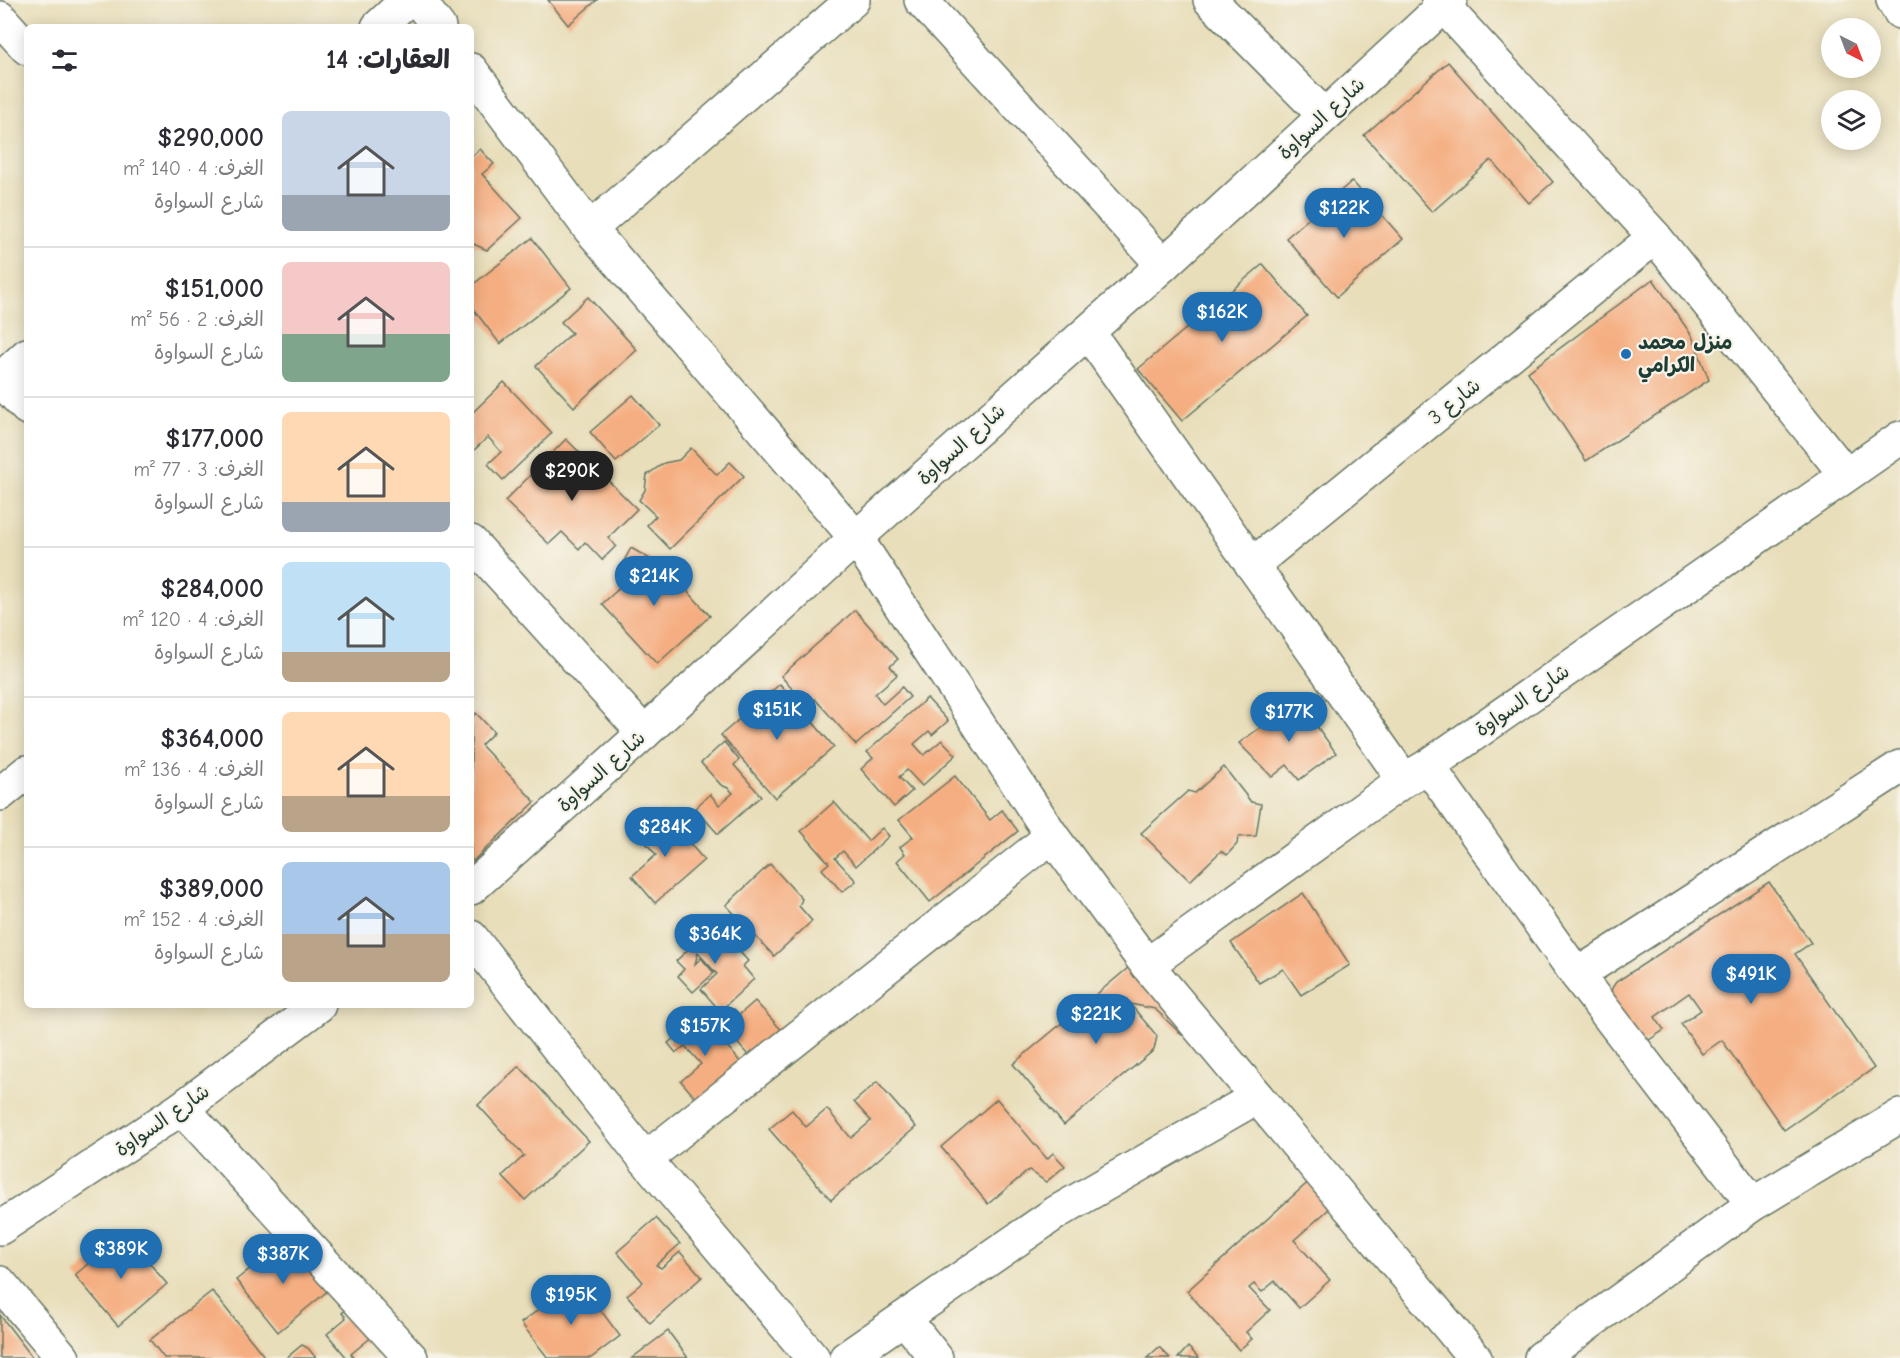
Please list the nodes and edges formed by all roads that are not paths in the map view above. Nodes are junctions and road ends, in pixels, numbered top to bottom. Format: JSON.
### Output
{"nodes":[{"id":1,"x":407,"y":0,"type":"edge"},
{"id":2,"x":418,"y":0,"type":"edge"},
{"id":3,"x":853,"y":0,"type":"edge"},
{"id":4,"x":921,"y":0,"type":"edge"},
{"id":5,"x":1210,"y":0,"type":"edge"},
{"id":6,"x":1893,"y":0,"type":"edge"},
{"id":7,"x":1444,"y":2,"type":"edge"},
{"id":8,"x":1900,"y":12,"type":"edge"},
{"id":9,"x":0,"y":18,"type":"edge"},
{"id":10,"x":381,"y":24,"type":"edge"},
{"id":11,"x":436,"y":24,"type":"edge"},
{"id":12,"x":24,"y":45,"type":"edge"},
{"id":13,"x":474,"y":74,"type":"edge"},
{"id":14,"x":1324,"y":116,"type":"junction"},
{"id":15,"x":590,"y":229,"type":"junction"},
{"id":16,"x":1655,"y":237,"type":"junction"},
{"id":17,"x":1163,"y":265,"type":"junction"},
{"id":18,"x":1088,"y":332,"type":"junction"},
{"id":19,"x":24,"y":358,"type":"edge"},
{"id":20,"x":0,"y":379,"type":"edge"},
{"id":21,"x":24,"y":405,"type":"edge"},
{"id":22,"x":1900,"y":438,"type":"edge"},
{"id":23,"x":1846,"y":475,"type":"junction"},
{"id":24,"x":856,"y":538,"type":"junction"},
{"id":25,"x":474,"y":545,"type":"edge"},
{"id":26,"x":1252,"y":565,"type":"junction"},
{"id":27,"x":644,"y":733,"type":"junction"},
{"id":28,"x":1900,"y":767,"type":"edge"},
{"id":29,"x":1416,"y":773,"type":"junction"},
{"id":30,"x":24,"y":774,"type":"edge"},
{"id":31,"x":0,"y":794,"type":"edge"},
{"id":32,"x":1052,"y":836,"type":"junction"},
{"id":33,"x":474,"y":885,"type":"edge"},
{"id":34,"x":474,"y":941,"type":"edge"},
{"id":35,"x":1147,"y":965,"type":"junction"},
{"id":36,"x":1577,"y":975,"type":"junction"},
{"id":37,"x":315,"y":1008,"type":"edge"},
{"id":38,"x":1257,"y":1097,"type":"junction"},
{"id":39,"x":182,"y":1108,"type":"junction"},
{"id":40,"x":1900,"y":1116,"type":"edge"},
{"id":41,"x":645,"y":1159,"type":"junction"},
{"id":42,"x":1753,"y":1204,"type":"junction"},
{"id":43,"x":0,"y":1228,"type":"edge"},
{"id":44,"x":0,"y":1283,"type":"edge"},
{"id":45,"x":904,"y":1318,"type":"junction"},
{"id":46,"x":63,"y":1358,"type":"edge"},
{"id":47,"x":411,"y":1358,"type":"edge"},
{"id":48,"x":813,"y":1358,"type":"edge"},
{"id":49,"x":846,"y":1358,"type":"edge"},
{"id":50,"x":936,"y":1358,"type":"edge"},
{"id":51,"x":1475,"y":1358,"type":"edge"},
{"id":52,"x":1541,"y":1358,"type":"edge"}],
"edges":[{"from":1,"to":10,"type":"street"},
{"from":2,"to":11,"type":"street"},
{"from":3,"to":15,"type":"street"},
{"from":4,"to":17,"type":"street"},
{"from":5,"to":14,"type":"street"},
{"from":6,"to":8,"type":"street"},
{"from":7,"to":14,"type":"street","name":"شارع السواوة"},
{"from":7,"to":16,"type":"street"},
{"from":9,"to":12,"type":"street"},
{"from":13,"to":15,"type":"street"},
{"from":14,"to":17,"type":"street","name":"شارع السواوة"},
{"from":15,"to":24,"type":"street"},
{"from":16,"to":23,"type":"street"},
{"from":16,"to":26,"type":"street","name":"شارع 3"},
{"from":17,"to":18,"type":"street","name":"شارع السواوة"},
{"from":18,"to":24,"type":"street","name":"شارع السواوة"},
{"from":18,"to":26,"type":"street"},
{"from":19,"to":20,"type":"street"},
{"from":20,"to":21,"type":"street"},
{"from":22,"to":23,"type":"street","name":"شارع السواوة"},
{"from":23,"to":29,"type":"street","name":"شارع السواوة"},
{"from":24,"to":27,"type":"street","name":"شارع السواوة"},
{"from":24,"to":32,"type":"street"},
{"from":25,"to":27,"type":"street"},
{"from":26,"to":29,"type":"street"},
{"from":27,"to":33,"type":"street","name":"شارع السواوة"},
{"from":28,"to":36,"type":"street"},
{"from":29,"to":35,"type":"street","name":"شارع السواوة"},
{"from":29,"to":36,"type":"street"},
{"from":30,"to":31,"type":"street"},
{"from":32,"to":35,"type":"street"},
{"from":32,"to":41,"type":"street"},
{"from":34,"to":41,"type":"street"},
{"from":35,"to":38,"type":"street"},
{"from":36,"to":42,"type":"street"},
{"from":37,"to":39,"type":"street","name":"شارع السواوة"},
{"from":38,"to":45,"type":"street"},
{"from":38,"to":51,"type":"street"},
{"from":39,"to":43,"type":"street","name":"شارع السواوة"},
{"from":39,"to":47,"type":"street"},
{"from":40,"to":42,"type":"street"},
{"from":41,"to":48,"type":"street"},
{"from":42,"to":52,"type":"street"},
{"from":44,"to":46,"type":"street"},
{"from":45,"to":49,"type":"street"},
{"from":45,"to":50,"type":"street"}]}
